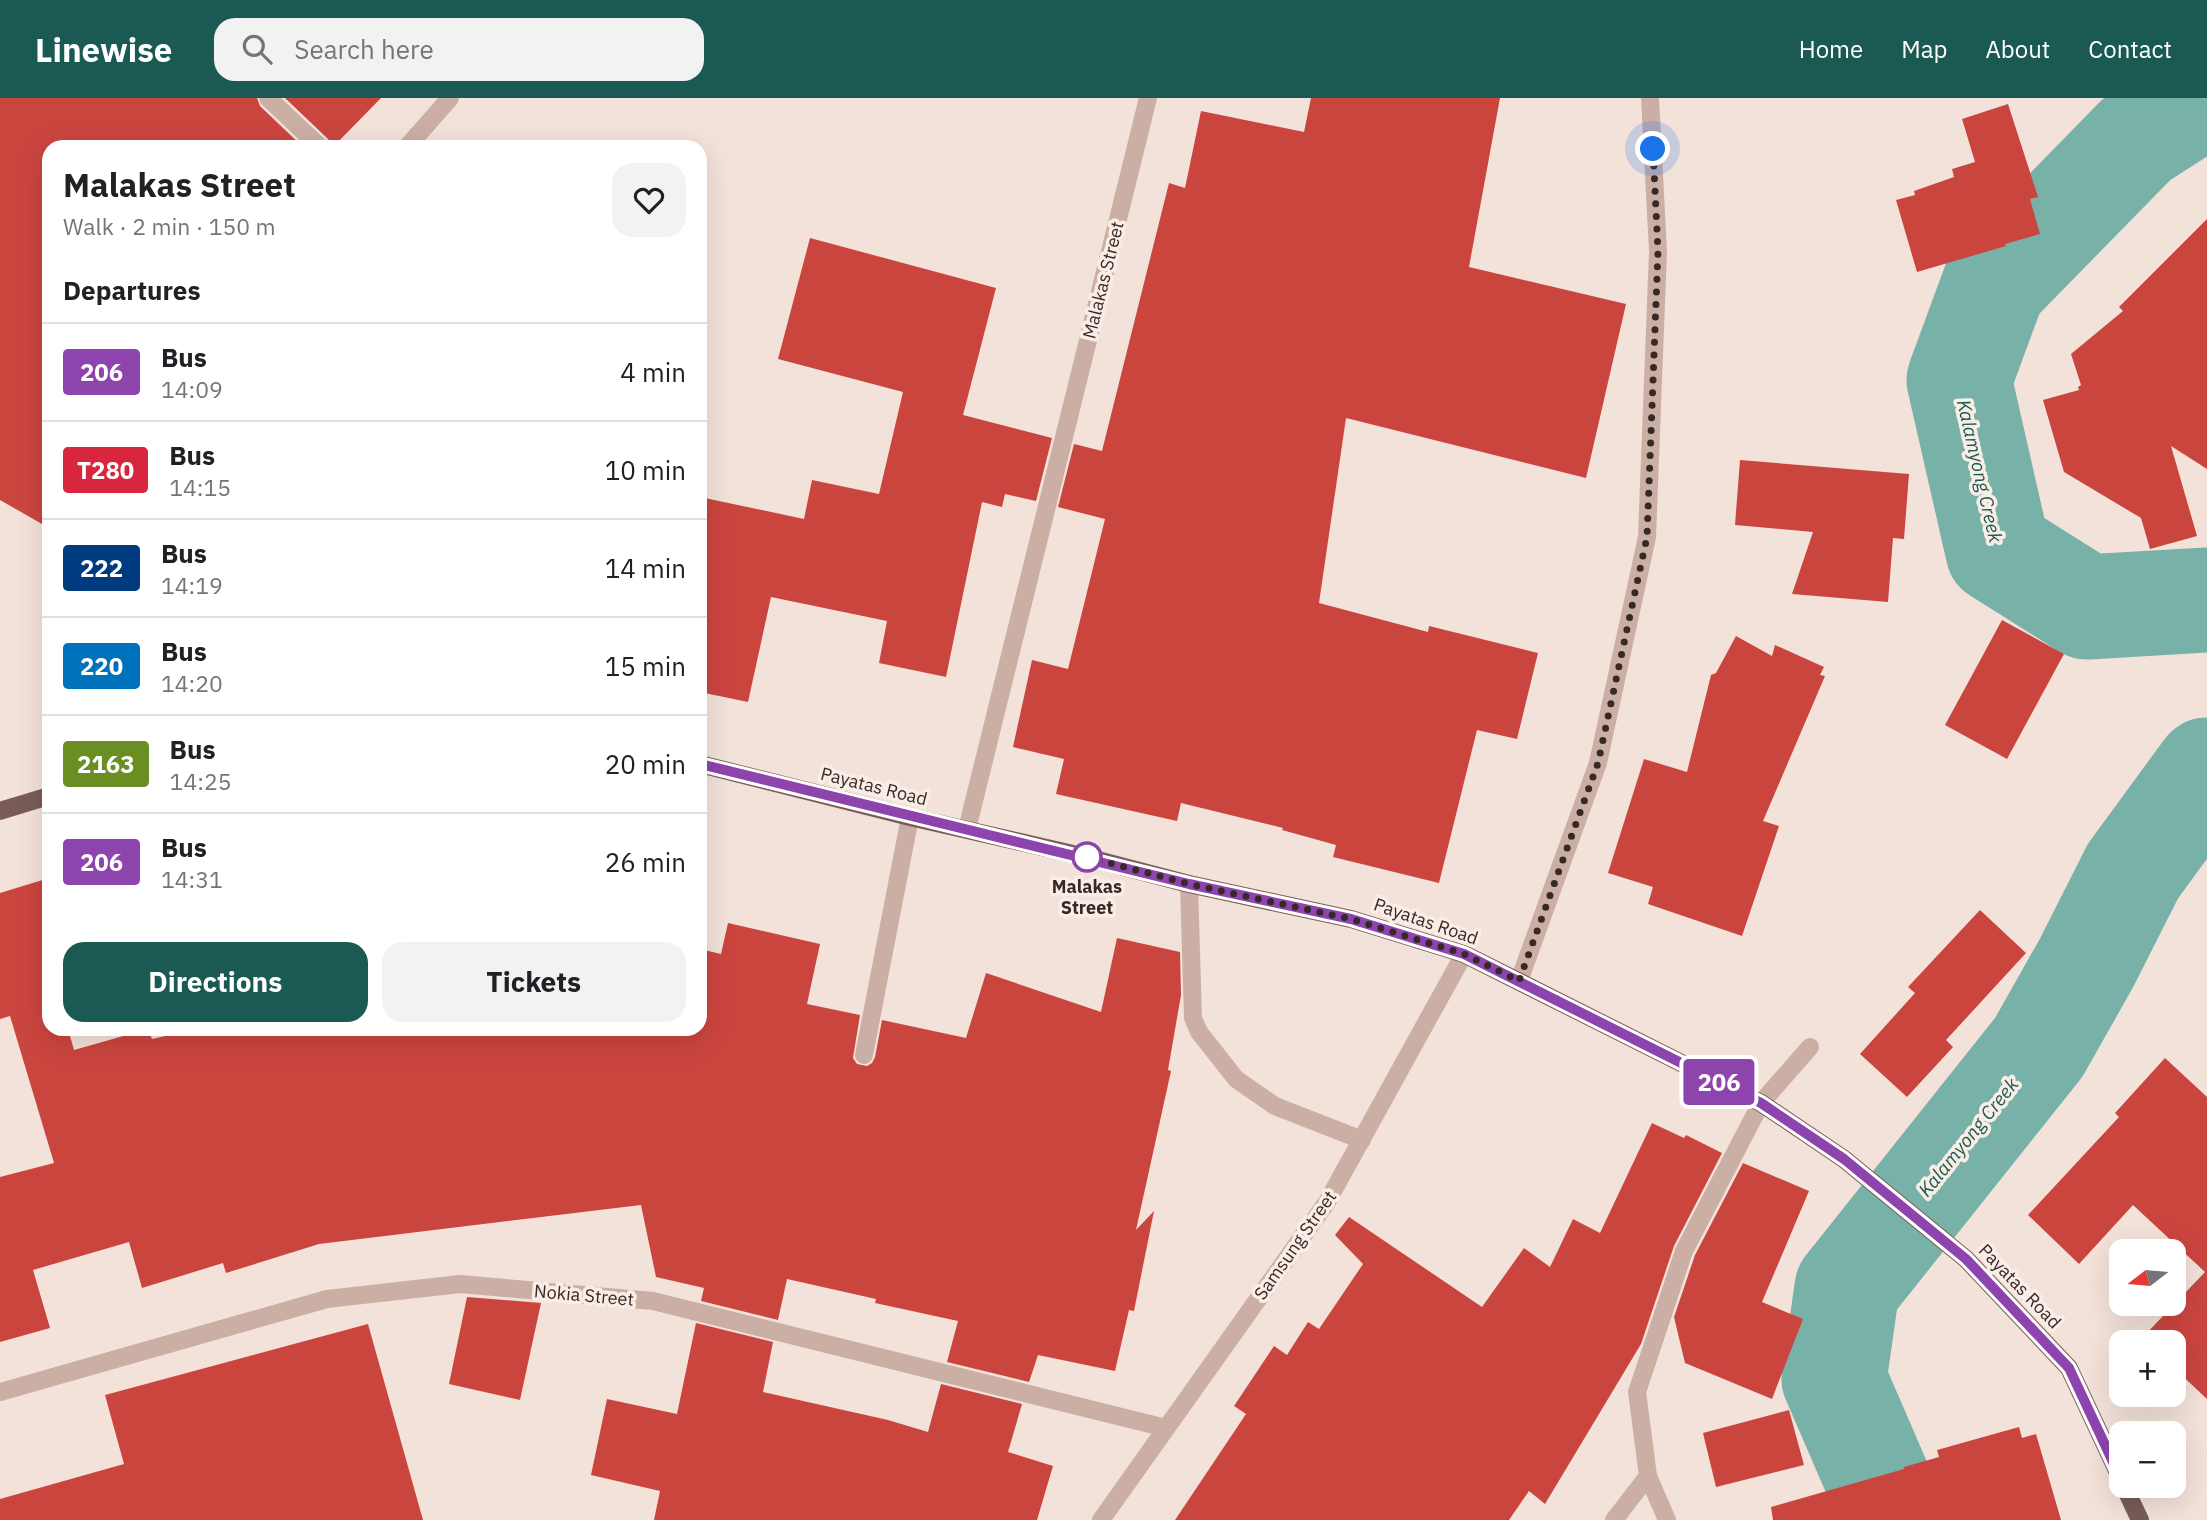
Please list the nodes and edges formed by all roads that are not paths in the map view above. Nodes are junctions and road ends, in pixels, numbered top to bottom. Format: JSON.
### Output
{"nodes":[{"id":1,"x":268,"y":98,"type":"edge"},
{"id":2,"x":450,"y":98,"type":"edge"},
{"id":3,"x":1148,"y":98,"type":"edge"},
{"id":4,"x":1650,"y":98,"type":"edge"},
{"id":5,"x":313,"y":140,"type":"edge"},
{"id":6,"x":413,"y":140,"type":"edge"},
{"id":7,"x":707,"y":766,"type":"edge"},
{"id":8,"x":42,"y":798,"type":"edge"},
{"id":9,"x":0,"y":811,"type":"edge"},
{"id":10,"x":910,"y":817,"type":"junction"},
{"id":11,"x":967,"y":829,"type":"junction"},
{"id":12,"x":1189,"y":884,"type":"junction"},
{"id":13,"x":1464,"y":954,"type":"junction"},
{"id":14,"x":1519,"y":981,"type":"junction"},
{"id":15,"x":1810,"y":1047,"type":"dead end"},
{"id":16,"x":864,"y":1055,"type":"dead end"},
{"id":17,"x":1761,"y":1103,"type":"junction"},
{"id":18,"x":1362,"y":1140,"type":"junction"},
{"id":19,"x":0,"y":1391,"type":"edge"},
{"id":20,"x":1166,"y":1428,"type":"junction"},
{"id":21,"x":2109,"y":1453,"type":"edge"},
{"id":22,"x":1648,"y":1476,"type":"junction"},
{"id":23,"x":2130,"y":1498,"type":"edge"},
{"id":24,"x":1101,"y":1520,"type":"edge"},
{"id":25,"x":1614,"y":1520,"type":"edge"},
{"id":26,"x":1667,"y":1520,"type":"edge"},
{"id":27,"x":2140,"y":1520,"type":"edge"}],
"edges":[{"from":1,"to":5,"type":"street"},
{"from":2,"to":6,"type":"street"},
{"from":3,"to":11,"type":"street","name":"Malakas Street"},
{"from":4,"to":14,"type":"street"},
{"from":7,"to":10,"type":"main road","name":"Payatas Road"},
{"from":8,"to":9,"type":"main road"},
{"from":10,"to":11,"type":"main road","name":"Payatas Road"},
{"from":10,"to":16,"type":"street"},
{"from":11,"to":12,"type":"main road","name":"Payatas Road"},
{"from":12,"to":13,"type":"main road","name":"Payatas Road"},
{"from":12,"to":18,"type":"street"},
{"from":13,"to":14,"type":"main road","name":"Payatas Road"},
{"from":13,"to":18,"type":"street","name":"Samsung Street"},
{"from":14,"to":17,"type":"main road","name":"Payatas Road"},
{"from":15,"to":17,"type":"street"},
{"from":17,"to":21,"type":"main road","name":"Payatas Road"},
{"from":17,"to":22,"type":"street"},
{"from":18,"to":20,"type":"street","name":"Samsung Street"},
{"from":19,"to":20,"type":"street","name":"Nokia Street"},
{"from":20,"to":24,"type":"street","name":"Samsung Street"},
{"from":22,"to":25,"type":"street"},
{"from":22,"to":26,"type":"street"},
{"from":23,"to":27,"type":"main road"}]}
